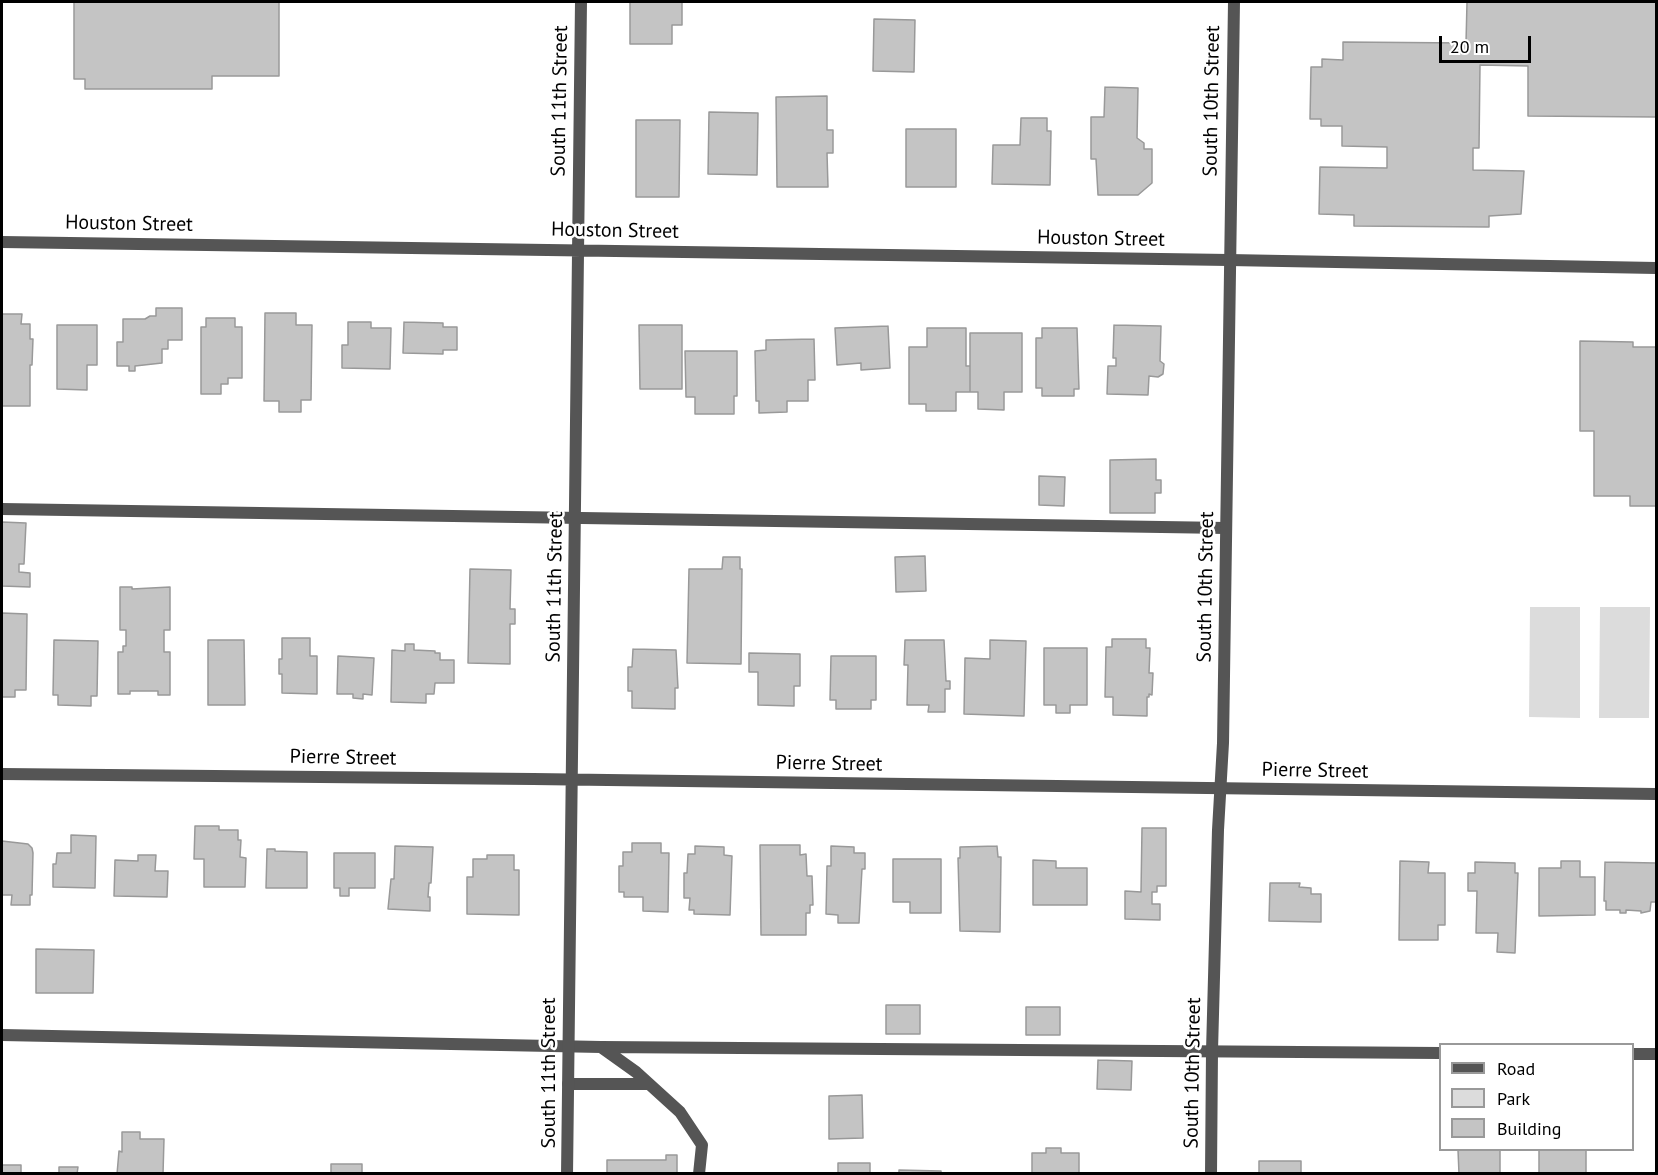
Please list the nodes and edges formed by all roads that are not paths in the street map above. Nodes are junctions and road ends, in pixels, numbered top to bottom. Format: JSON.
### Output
{"nodes":[{"id":1,"x":581,"y":2,"type":"edge"},
{"id":2,"x":1234,"y":2,"type":"edge"},
{"id":3,"x":2,"y":242,"type":"edge"},
{"id":4,"x":579,"y":250,"type":"junction"},
{"id":5,"x":1229,"y":260,"type":"junction"},
{"id":6,"x":1656,"y":268,"type":"edge"},
{"id":7,"x":2,"y":509,"type":"edge"},
{"id":8,"x":576,"y":517,"type":"junction"},
{"id":9,"x":1226,"y":528,"type":"junction"},
{"id":10,"x":2,"y":774,"type":"edge"},
{"id":11,"x":571,"y":780,"type":"junction"},
{"id":12,"x":1220,"y":789,"type":"junction"},
{"id":13,"x":1656,"y":794,"type":"edge"},
{"id":14,"x":2,"y":1035,"type":"edge"},
{"id":15,"x":569,"y":1047,"type":"junction"},
{"id":16,"x":601,"y":1047,"type":"junction"},
{"id":17,"x":1212,"y":1051,"type":"junction"},
{"id":18,"x":1439,"y":1053,"type":"edge"},
{"id":19,"x":1634,"y":1054,"type":"edge"},
{"id":20,"x":1656,"y":1054,"type":"edge"},
{"id":21,"x":568,"y":1084,"type":"junction"},
{"id":22,"x":648,"y":1084,"type":"junction"},
{"id":23,"x":567,"y":1173,"type":"edge"},
{"id":24,"x":699,"y":1173,"type":"edge"},
{"id":25,"x":1211,"y":1173,"type":"edge"}],
"edges":[{"from":1,"to":4,"type":"street","name":"South 11th Street"},
{"from":2,"to":5,"type":"street","name":"South 10th Street"},
{"from":3,"to":4,"type":"street","name":"Houston Street"},
{"from":4,"to":5,"type":"street","name":"Houston Street"},
{"from":4,"to":8,"type":"street","name":"South 11th Street"},
{"from":5,"to":6,"type":"street","name":"Houston Street"},
{"from":5,"to":9,"type":"street","name":"South 10th Street"},
{"from":7,"to":8,"type":"street"},
{"from":8,"to":9,"type":"street"},
{"from":8,"to":11,"type":"street","name":"South 11th Street"},
{"from":9,"to":12,"type":"street","name":"South 10th Street"},
{"from":10,"to":11,"type":"street","name":"Pierre Street"},
{"from":11,"to":12,"type":"street","name":"Pierre Street"},
{"from":11,"to":15,"type":"street","name":"South 11th Street"},
{"from":12,"to":13,"type":"street","name":"Pierre Street"},
{"from":12,"to":17,"type":"street","name":"South 10th Street"},
{"from":14,"to":15,"type":"street"},
{"from":15,"to":16,"type":"street"},
{"from":15,"to":21,"type":"street","name":"South 11th Street"},
{"from":16,"to":17,"type":"street"},
{"from":16,"to":22,"type":"street"},
{"from":17,"to":18,"type":"street"},
{"from":17,"to":25,"type":"street","name":"South 10th Street"},
{"from":19,"to":20,"type":"street"},
{"from":21,"to":22,"type":"street"},
{"from":21,"to":23,"type":"street","name":"South 11th Street"},
{"from":22,"to":24,"type":"street"}]}
